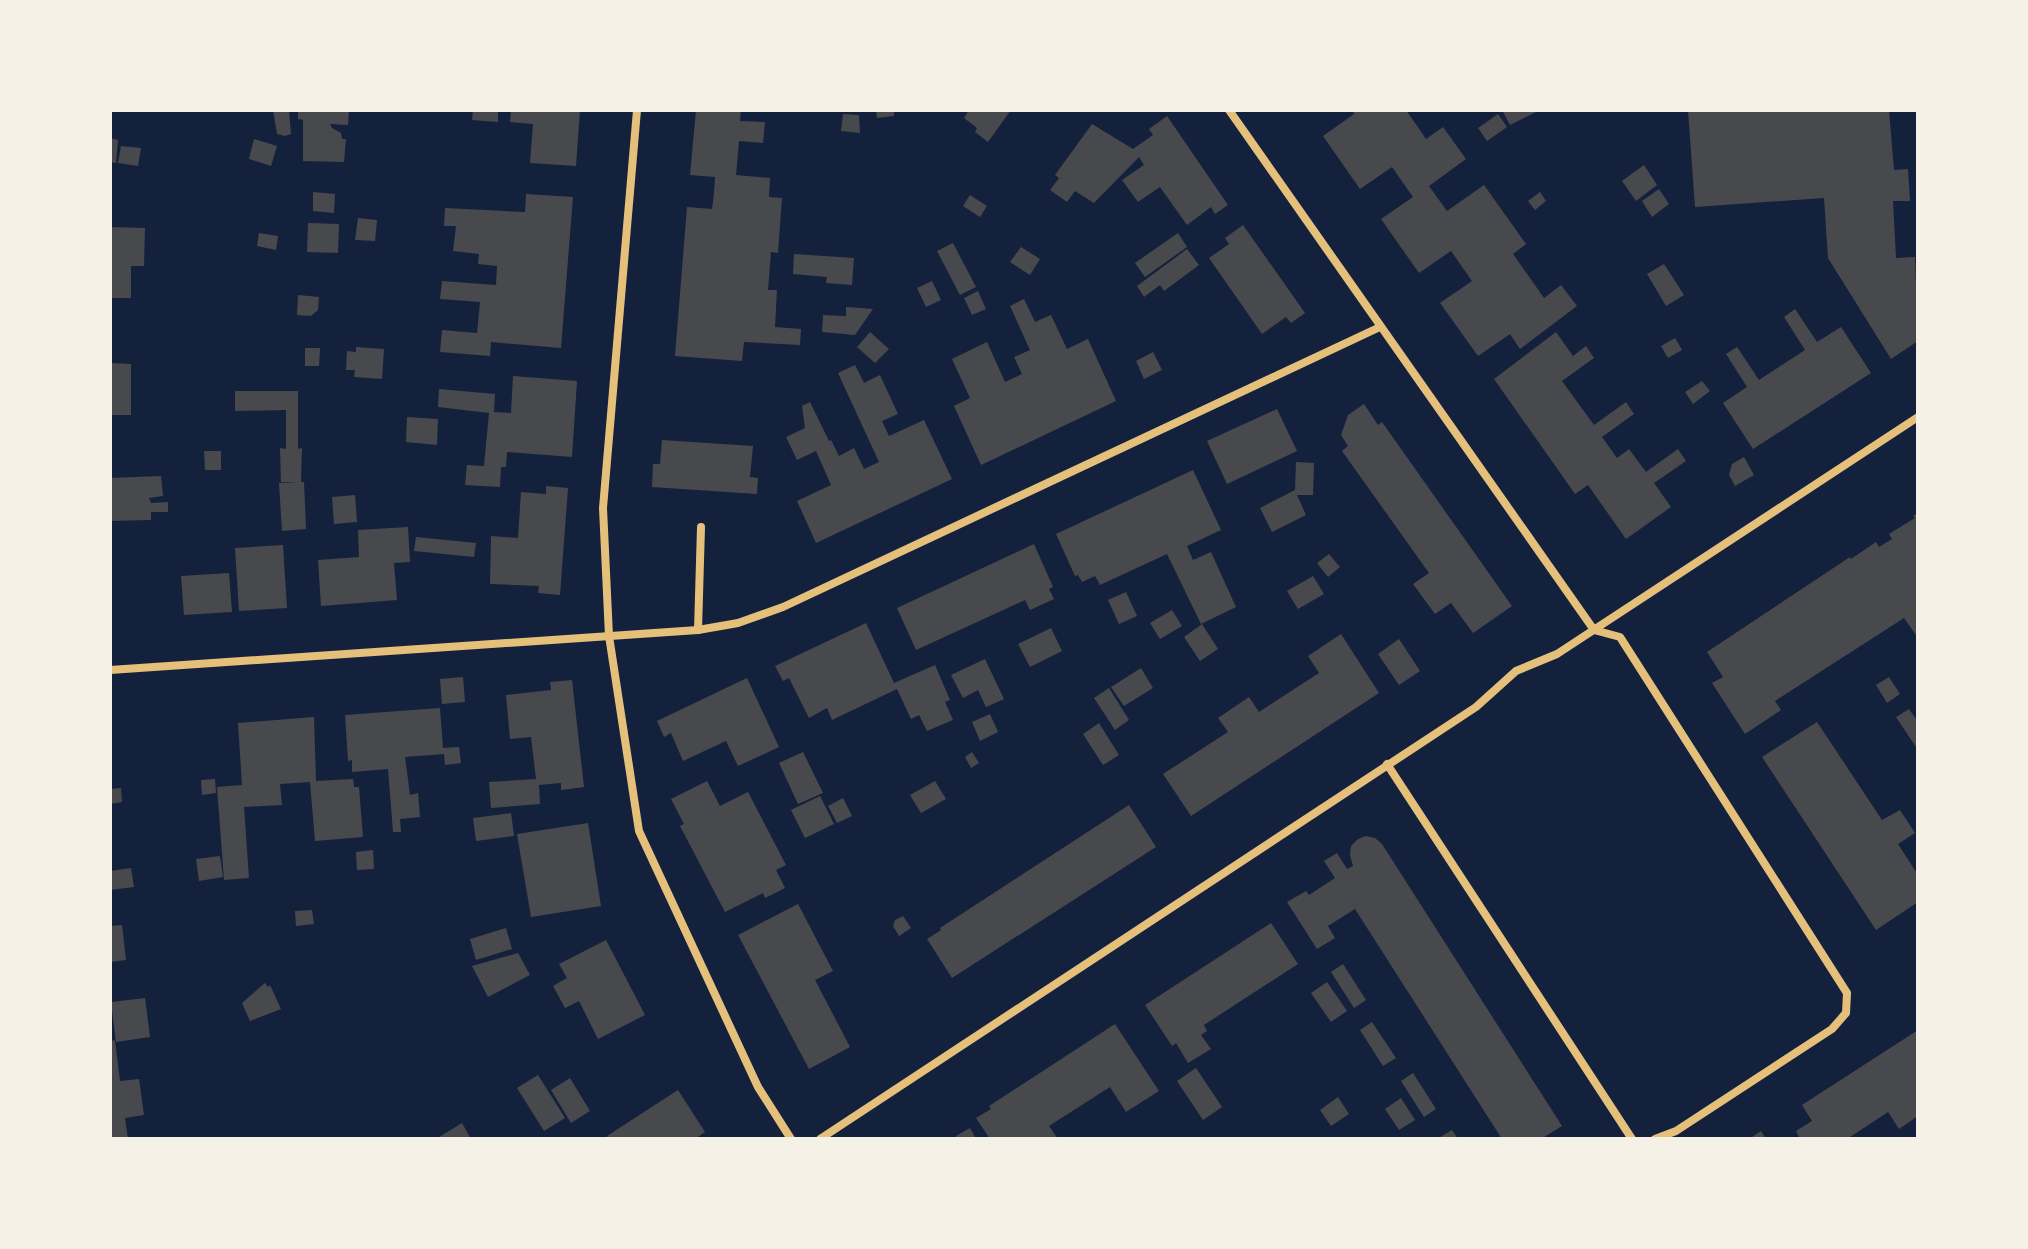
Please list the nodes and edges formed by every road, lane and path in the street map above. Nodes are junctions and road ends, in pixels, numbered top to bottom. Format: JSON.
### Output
{"nodes":[{"id":1,"x":637,"y":110,"type":"edge"},
{"id":2,"x":1229,"y":110,"type":"edge"},
{"id":3,"x":1380,"y":327,"type":"junction"},
{"id":4,"x":1918,"y":417,"type":"edge"},
{"id":5,"x":701,"y":527,"type":"dead end"},
{"id":6,"x":698,"y":630,"type":"junction"},
{"id":7,"x":1594,"y":630,"type":"junction"},
{"id":8,"x":609,"y":636,"type":"junction"},
{"id":9,"x":110,"y":670,"type":"edge"},
{"id":10,"x":1387,"y":764,"type":"junction"},
{"id":11,"x":791,"y":1139,"type":"edge"},
{"id":12,"x":820,"y":1139,"type":"edge"},
{"id":13,"x":1632,"y":1139,"type":"edge"},
{"id":14,"x":1655,"y":1139,"type":"edge"}],
"edges":[{"from":1,"to":8,"type":"street"},
{"from":2,"to":3,"type":"street"},
{"from":3,"to":6,"type":"street"},
{"from":3,"to":7,"type":"street"},
{"from":4,"to":7,"type":"street"},
{"from":5,"to":6,"type":"street"},
{"from":6,"to":8,"type":"street"},
{"from":7,"to":10,"type":"street"},
{"from":7,"to":14,"type":"street"},
{"from":8,"to":9,"type":"street"},
{"from":8,"to":11,"type":"street"},
{"from":10,"to":12,"type":"street"},
{"from":10,"to":13,"type":"street"}]}
